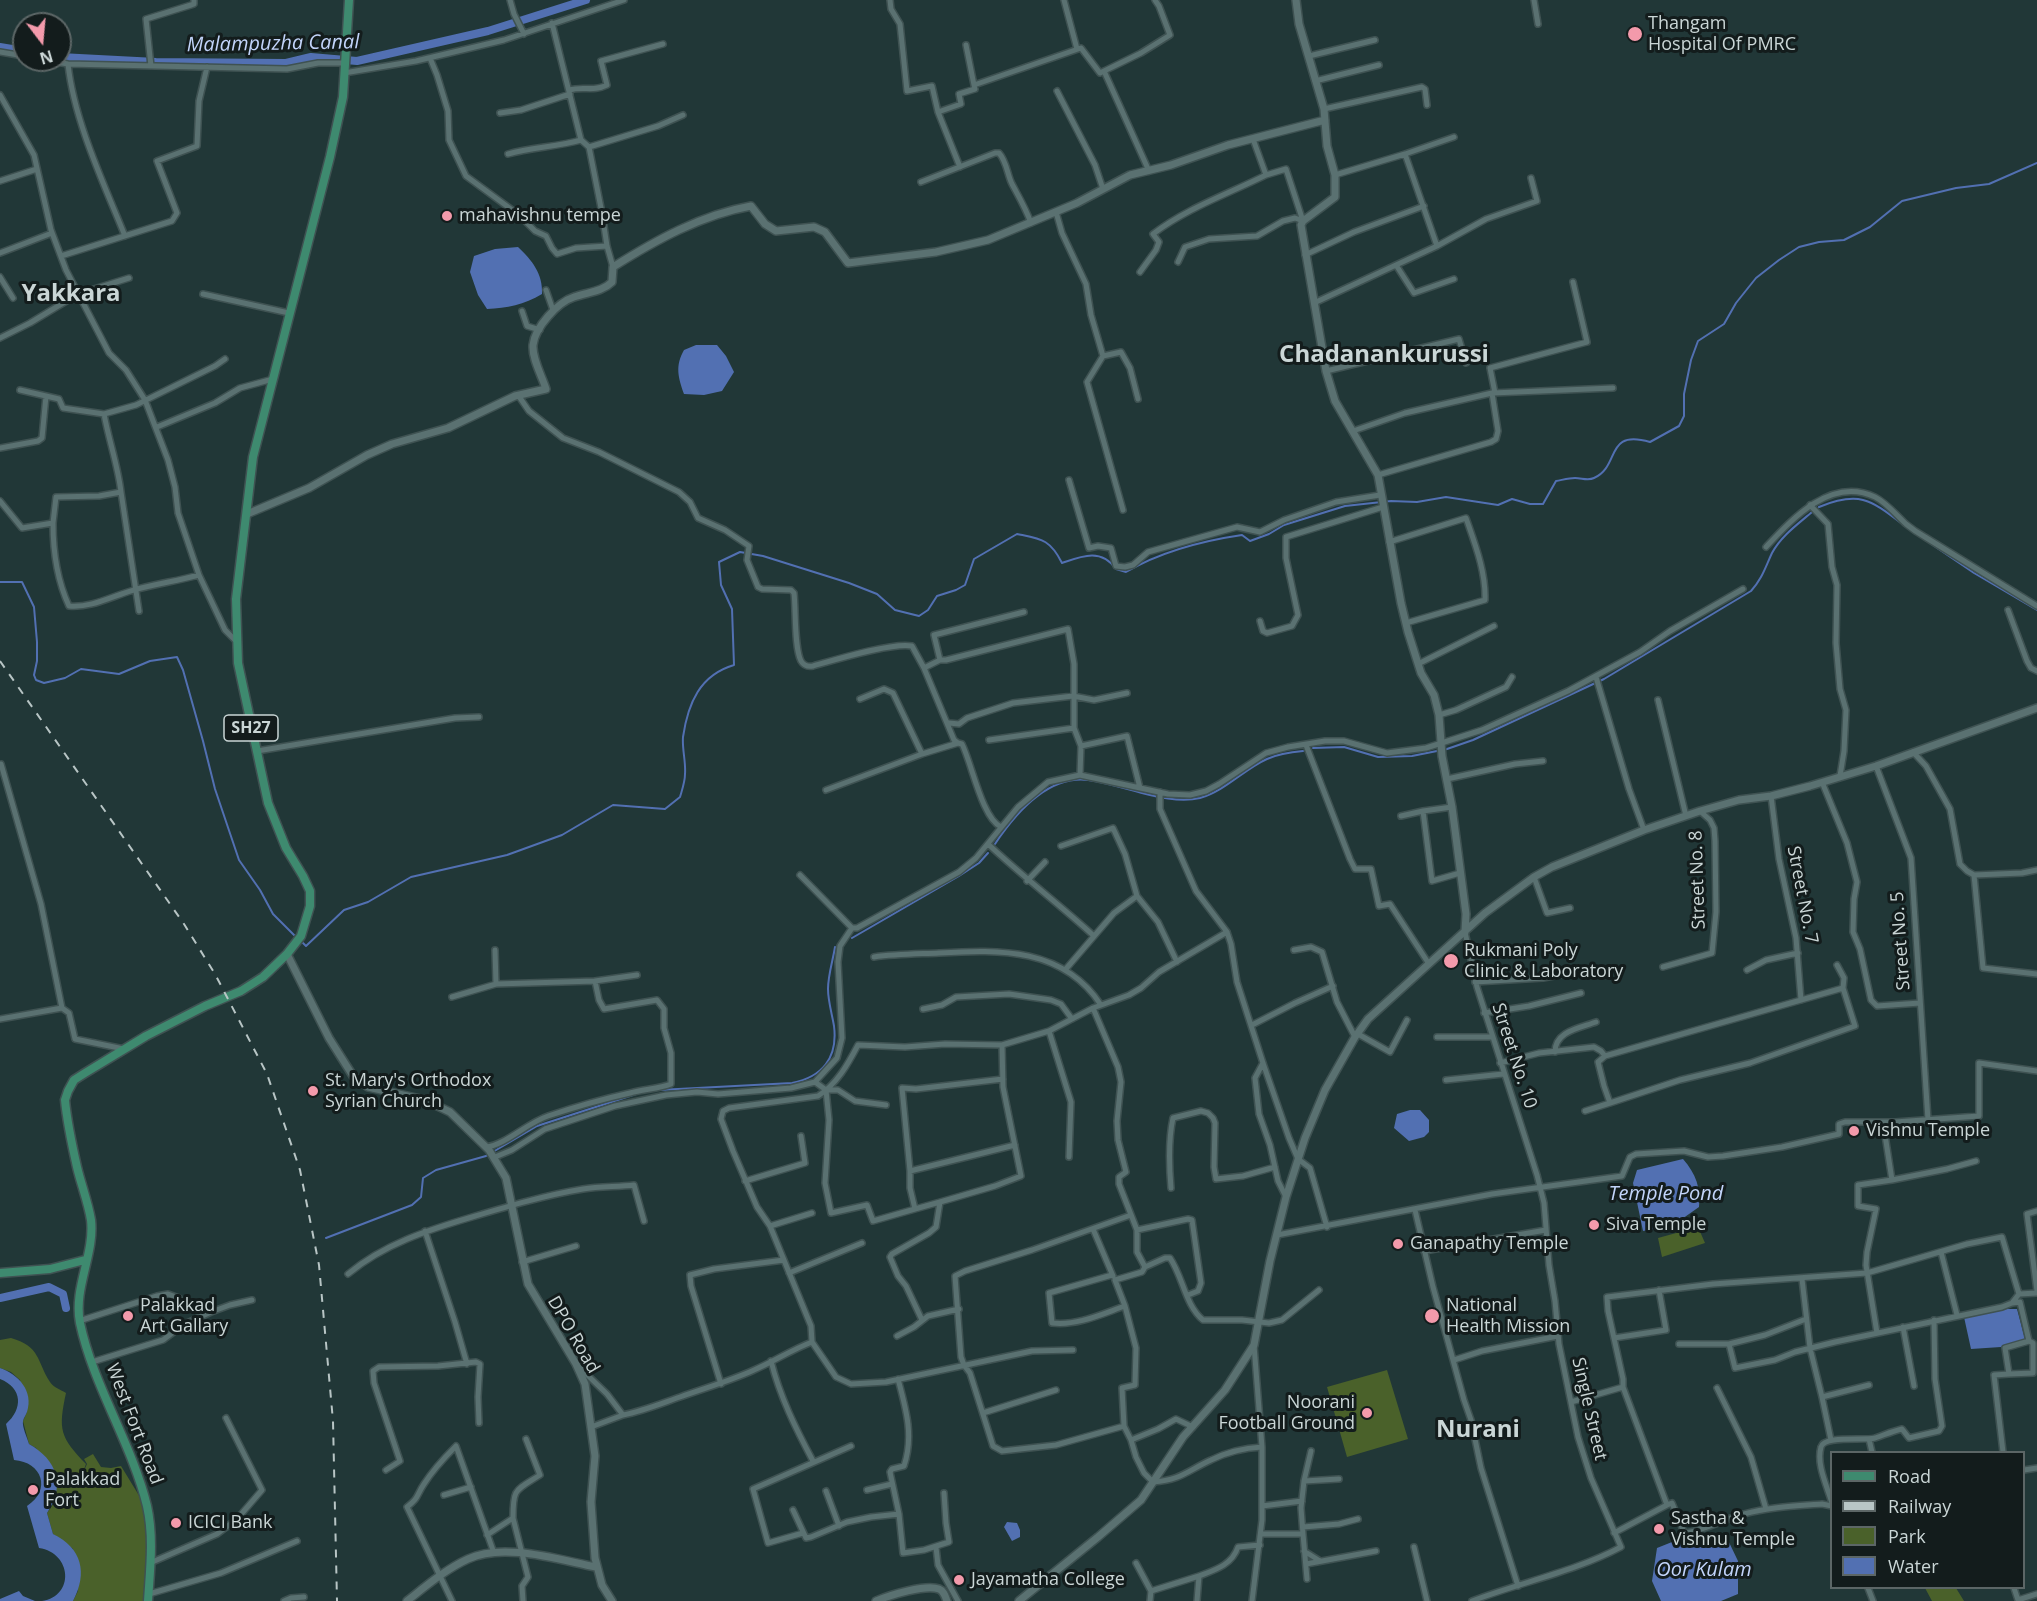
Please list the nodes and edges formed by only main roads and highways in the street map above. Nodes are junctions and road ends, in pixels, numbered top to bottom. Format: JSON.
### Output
{"nodes":[{"id":1,"x":350,"y":1,"type":"edge"},
{"id":2,"x":85,"y":1262,"type":"junction"},
{"id":3,"x":0,"y":1273,"type":"edge"},
{"id":4,"x":148,"y":1597,"type":"edge"}],
"edges":[{"from":1,"to":2,"type":"main road","number":"SH27"},
{"from":2,"to":3,"type":"main road"},
{"from":2,"to":4,"type":"main road","name":"West Fort Road"}]}
